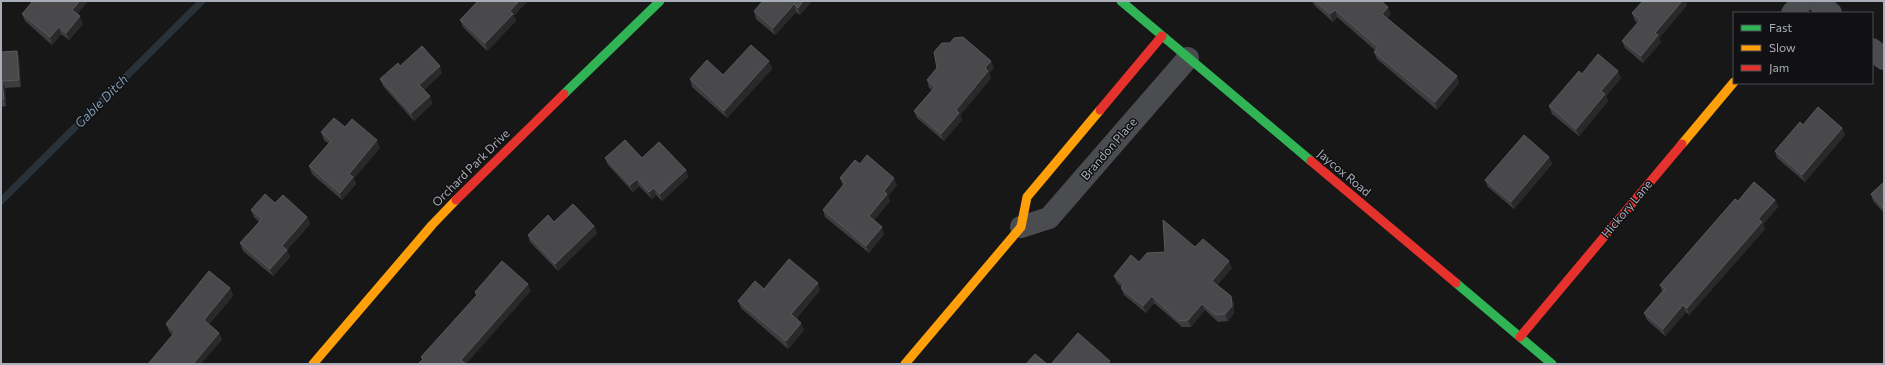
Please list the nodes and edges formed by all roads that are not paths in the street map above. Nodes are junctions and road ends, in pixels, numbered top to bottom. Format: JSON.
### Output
{"nodes":[{"id":1,"x":660,"y":1,"type":"edge"},
{"id":2,"x":1122,"y":1,"type":"edge"},
{"id":3,"x":1802,"y":1,"type":"edge"},
{"id":4,"x":1818,"y":1,"type":"edge"},
{"id":5,"x":1793,"y":12,"type":"edge"},
{"id":6,"x":1830,"y":12,"type":"edge"},
{"id":7,"x":1162,"y":36,"type":"junction"},
{"id":8,"x":1873,"y":50,"type":"edge"},
{"id":9,"x":1188,"y":58,"type":"junction"},
{"id":10,"x":1884,"y":59,"type":"edge"},
{"id":11,"x":1733,"y":83,"type":"edge"},
{"id":12,"x":1021,"y":226,"type":"junction"},
{"id":13,"x":1520,"y":337,"type":"junction"},
{"id":14,"x":313,"y":364,"type":"edge"},
{"id":15,"x":905,"y":364,"type":"edge"},
{"id":16,"x":1552,"y":364,"type":"edge"}],
"edges":[{"from":1,"to":14,"type":"street","name":"Orchard Park Drive"},
{"from":2,"to":7,"type":"street","name":"Jaycox Road"},
{"from":3,"to":5,"type":"street"},
{"from":4,"to":6,"type":"street"},
{"from":7,"to":9,"type":"street","name":"Jaycox Road"},
{"from":7,"to":12,"type":"street"},
{"from":8,"to":10,"type":"street"},
{"from":9,"to":12,"type":"street","name":"Brandon Place"},
{"from":9,"to":13,"type":"street","name":"Jaycox Road"},
{"from":11,"to":13,"type":"street","name":"Hickory Lane"},
{"from":12,"to":15,"type":"street"},
{"from":13,"to":16,"type":"street","name":"Jaycox Road"}]}
